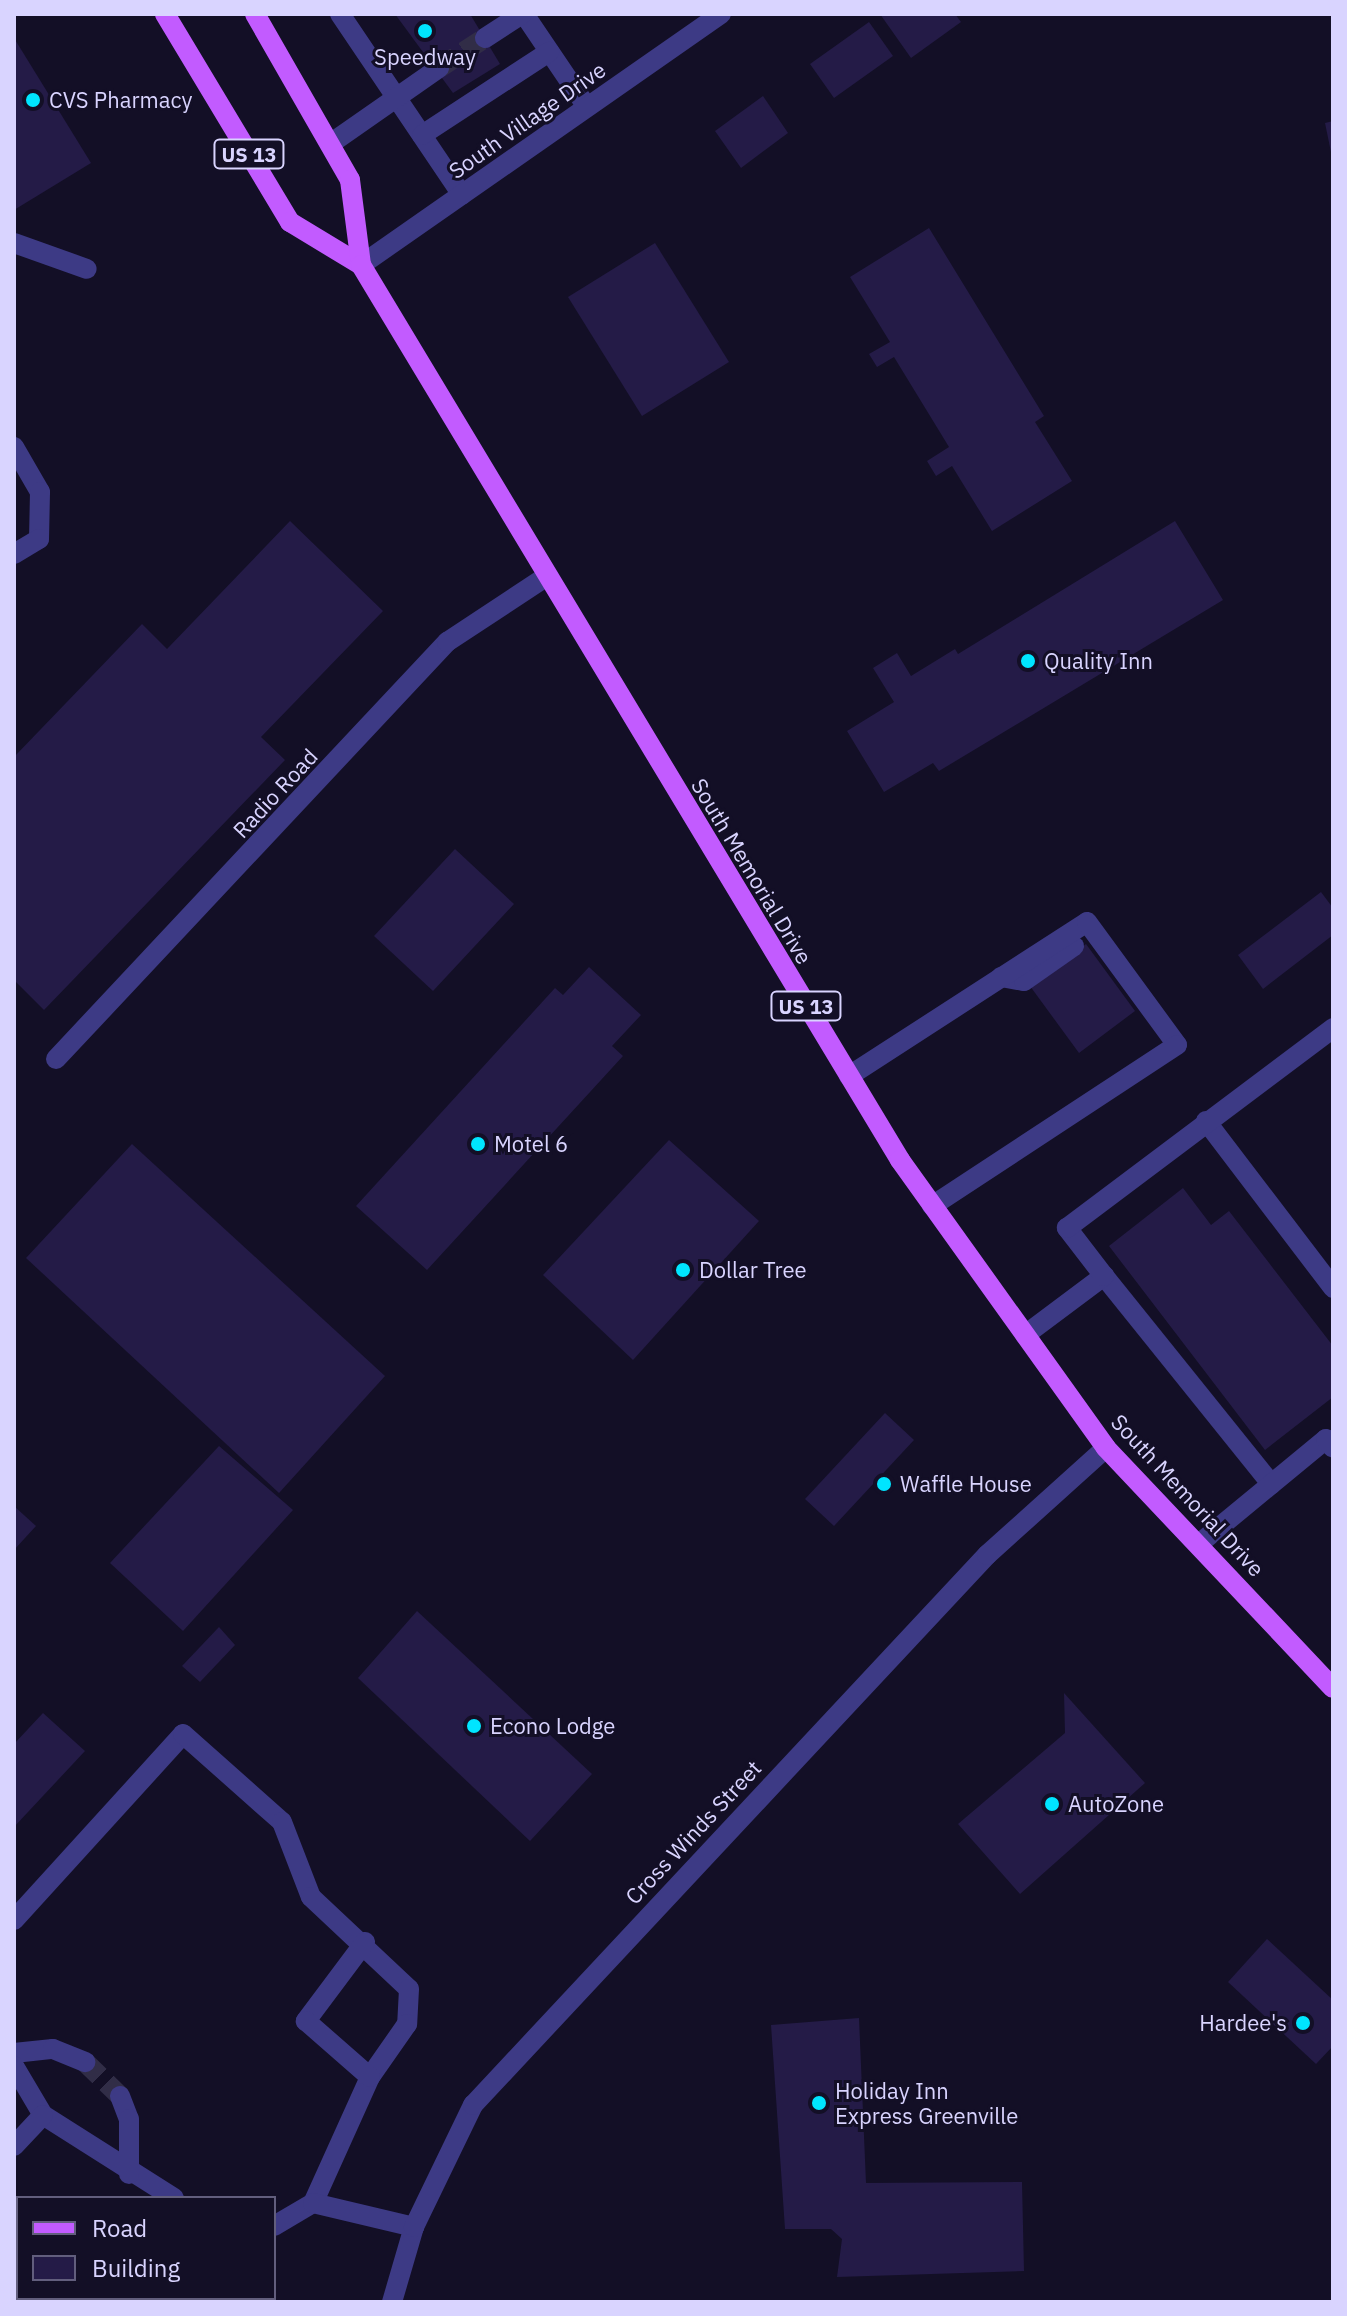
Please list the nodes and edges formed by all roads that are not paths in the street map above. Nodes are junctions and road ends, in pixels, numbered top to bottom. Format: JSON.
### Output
{"nodes":[{"id":1,"x":165,"y":14,"type":"edge"},
{"id":2,"x":255,"y":14,"type":"edge"},
{"id":3,"x":523,"y":14,"type":"edge"},
{"id":4,"x":721,"y":14,"type":"edge"},
{"id":5,"x":344,"y":15,"type":"edge"},
{"id":6,"x":485,"y":38,"type":"tunnel mouth"},
{"id":7,"x":549,"y":52,"type":"junction"},
{"id":8,"x":439,"y":68,"type":"tunnel mouth"},
{"id":9,"x":397,"y":97,"type":"junction"},
{"id":10,"x":587,"y":107,"type":"junction"},
{"id":11,"x":422,"y":135,"type":"junction"},
{"id":12,"x":330,"y":144,"type":"junction"},
{"id":13,"x":462,"y":195,"type":"junction"},
{"id":14,"x":14,"y":243,"type":"edge"},
{"id":15,"x":361,"y":265,"type":"junction"},
{"id":16,"x":87,"y":269,"type":"dead end"},
{"id":17,"x":14,"y":447,"type":"edge"},
{"id":18,"x":14,"y":554,"type":"edge"},
{"id":19,"x":544,"y":578,"type":"junction"},
{"id":20,"x":1333,"y":1028,"type":"edge"},
{"id":21,"x":56,"y":1059,"type":"dead end"},
{"id":22,"x":849,"y":1076,"type":"junction"},
{"id":23,"x":1206,"y":1121,"type":"junction"},
{"id":24,"x":932,"y":1206,"type":"junction"},
{"id":25,"x":1104,"y":1276,"type":"junction"},
{"id":26,"x":1333,"y":1288,"type":"edge"},
{"id":27,"x":1025,"y":1335,"type":"junction"},
{"id":28,"x":1331,"y":1440,"type":"edge"},
{"id":29,"x":1106,"y":1448,"type":"junction"},
{"id":30,"x":1271,"y":1484,"type":"junction"},
{"id":31,"x":1200,"y":1543,"type":"junction"},
{"id":32,"x":1333,"y":1688,"type":"edge"},
{"id":33,"x":14,"y":1920,"type":"edge"},
{"id":34,"x":365,"y":1942,"type":"junction"},
{"id":35,"x":14,"y":2053,"type":"edge"},
{"id":36,"x":85,"y":2062,"type":"tunnel mouth"},
{"id":37,"x":14,"y":2066,"type":"edge"},
{"id":38,"x":370,"y":2077,"type":"junction"},
{"id":39,"x":120,"y":2096,"type":"tunnel mouth"},
{"id":40,"x":43,"y":2115,"type":"junction"},
{"id":41,"x":14,"y":2146,"type":"edge"},
{"id":42,"x":129,"y":2174,"type":"junction"},
{"id":43,"x":170,"y":2196,"type":"edge"},
{"id":44,"x":313,"y":2203,"type":"junction"},
{"id":45,"x":276,"y":2225,"type":"edge"},
{"id":46,"x":414,"y":2227,"type":"junction"},
{"id":47,"x":392,"y":2302,"type":"edge"}],
"edges":[{"from":1,"to":15,"type":"main road","name":"South Memorial Drive","number":"US 13"},
{"from":2,"to":12,"type":"main road","name":"South Memorial Drive","number":"US 13"},
{"from":3,"to":6,"type":"street"},
{"from":3,"to":7,"type":"street"},
{"from":4,"to":10,"type":"street","name":"South Village Drive"},
{"from":5,"to":9,"type":"street"},
{"from":7,"to":10,"type":"street"},
{"from":7,"to":11,"type":"street"},
{"from":8,"to":9,"type":"street"},
{"from":9,"to":11,"type":"street"},
{"from":9,"to":12,"type":"street"},
{"from":10,"to":13,"type":"street","name":"South Village Drive"},
{"from":11,"to":13,"type":"street"},
{"from":12,"to":15,"type":"main road","name":"South Memorial Drive","number":"US 13"},
{"from":13,"to":15,"type":"street","name":"South Village Drive"},
{"from":14,"to":16,"type":"street"},
{"from":15,"to":19,"type":"main road","name":"South Memorial Drive","number":"US 13"},
{"from":17,"to":18,"type":"street"},
{"from":19,"to":21,"type":"street","name":"Radio Road"},
{"from":19,"to":22,"type":"main road","name":"South Memorial Drive","number":"US 13"},
{"from":20,"to":23,"type":"street"},
{"from":22,"to":24,"type":"main road","name":"South Memorial Drive","number":"US 13"},
{"from":22,"to":24,"type":"street"},
{"from":23,"to":25,"type":"street"},
{"from":23,"to":26,"type":"street"},
{"from":24,"to":27,"type":"main road","name":"South Memorial Drive","number":"US 13"},
{"from":25,"to":27,"type":"street"},
{"from":25,"to":30,"type":"street"},
{"from":27,"to":29,"type":"main road","name":"South Memorial Drive","number":"US 13"},
{"from":28,"to":30,"type":"street"},
{"from":29,"to":31,"type":"main road","name":"South Memorial Drive","number":"US 13"},
{"from":29,"to":46,"type":"street","name":"Cross Winds Street"},
{"from":30,"to":31,"type":"street"},
{"from":31,"to":32,"type":"main road","name":"South Memorial Drive","number":"US 13"},
{"from":33,"to":34,"type":"street"},
{"from":34,"to":38,"type":"street"},
{"from":34,"to":38,"type":"street"},
{"from":35,"to":36,"type":"street"},
{"from":37,"to":40,"type":"street"},
{"from":38,"to":44,"type":"street"},
{"from":39,"to":42,"type":"street"},
{"from":40,"to":41,"type":"street"},
{"from":40,"to":42,"type":"street"},
{"from":42,"to":43,"type":"street"},
{"from":44,"to":45,"type":"street"},
{"from":44,"to":46,"type":"street"},
{"from":46,"to":47,"type":"street","name":"Cross Winds Street"}]}
